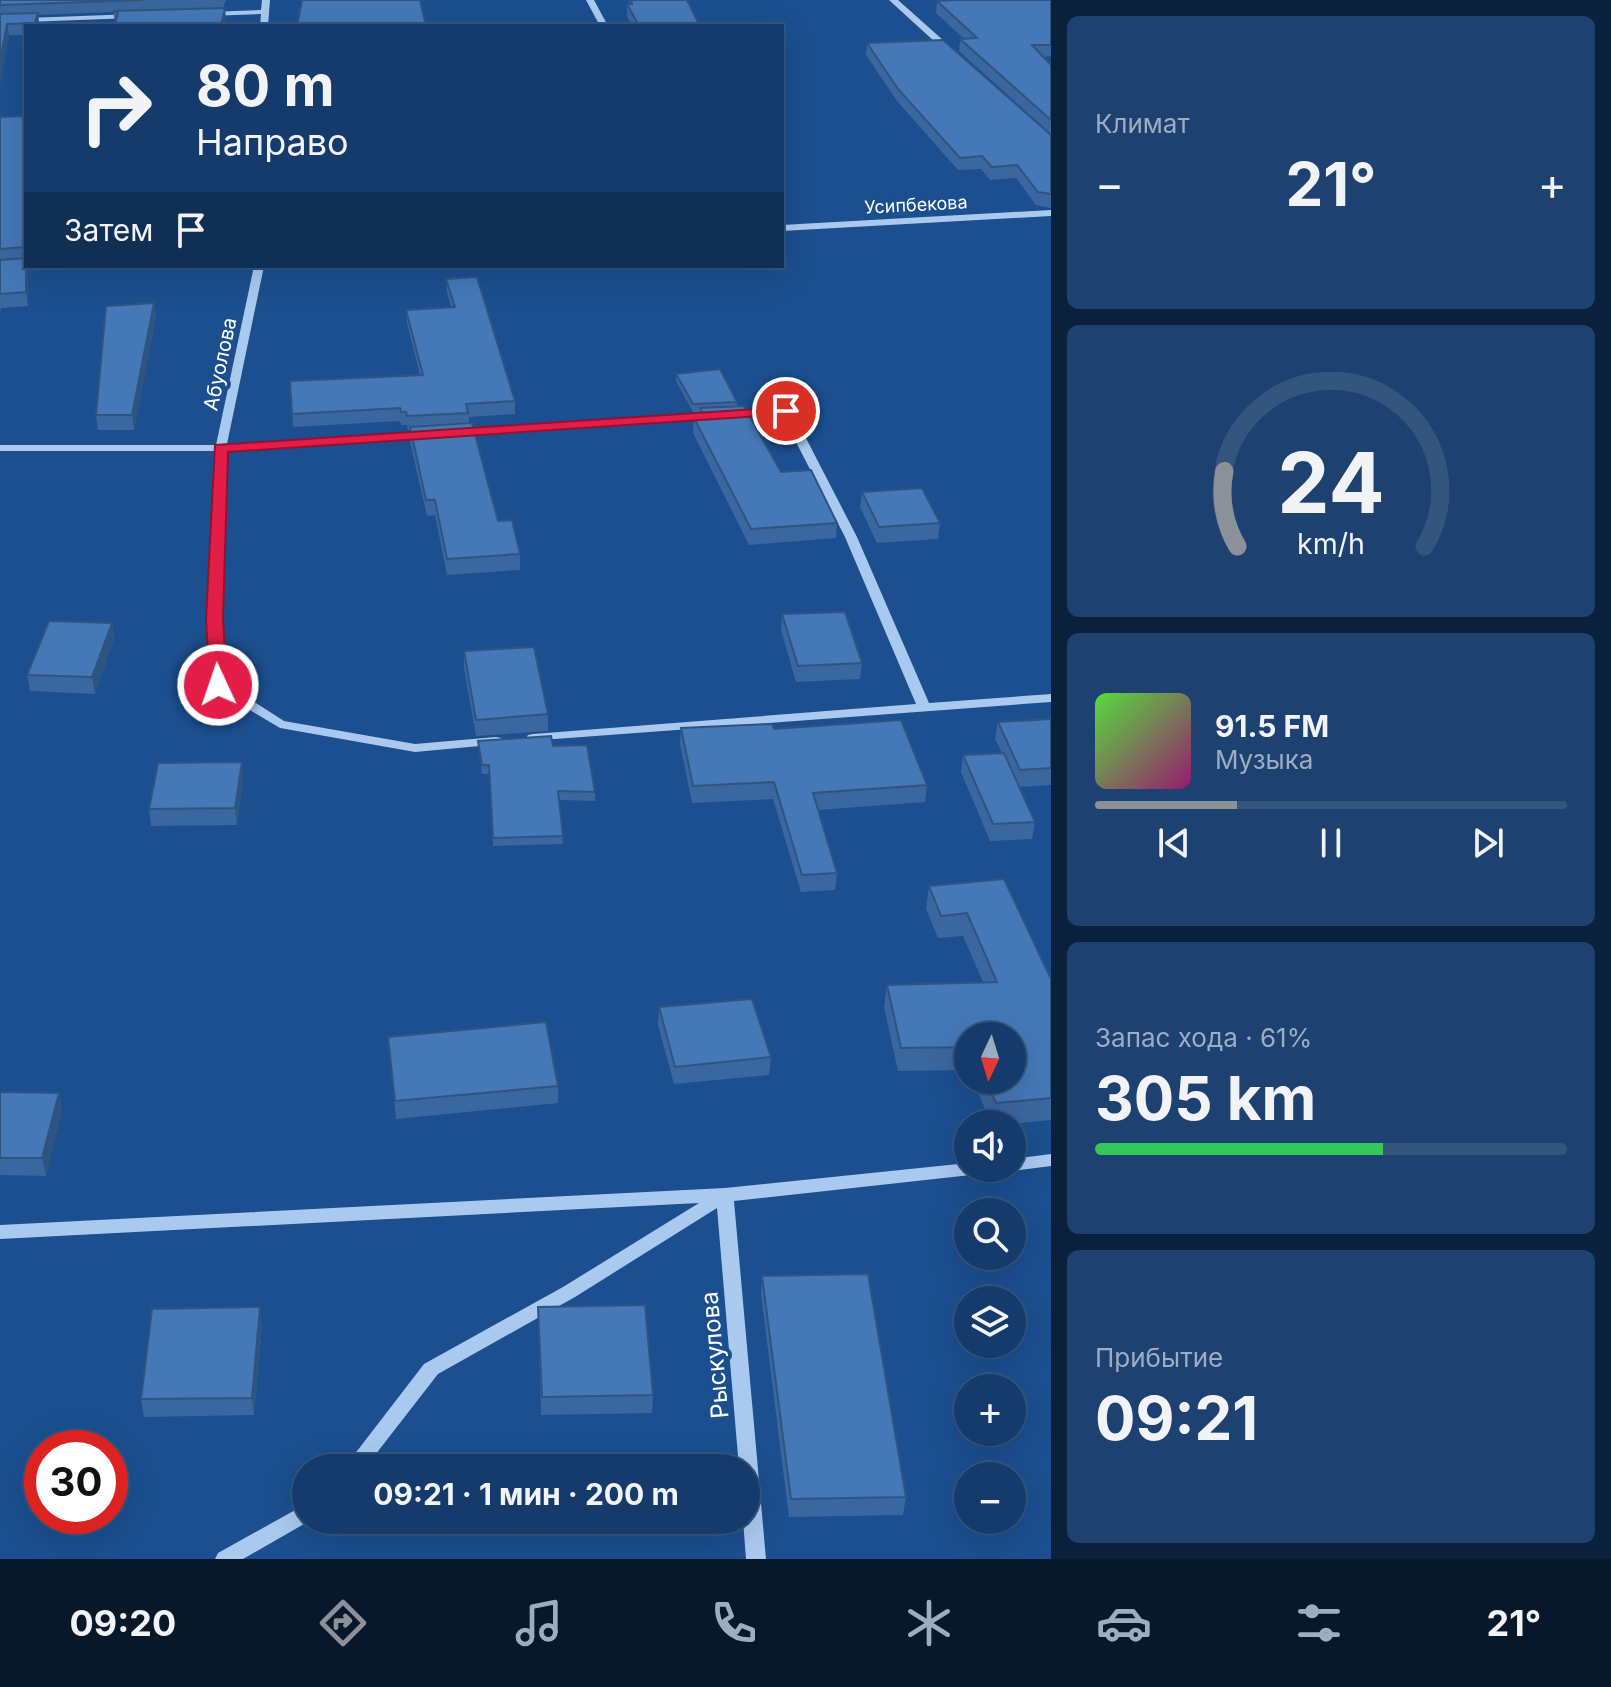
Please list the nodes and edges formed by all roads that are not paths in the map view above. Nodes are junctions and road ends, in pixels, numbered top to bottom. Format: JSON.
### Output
{"nodes":[{"id":1,"x":266,"y":0,"type":"edge"},
{"id":2,"x":590,"y":0,"type":"edge"},
{"id":3,"x":893,"y":0,"type":"edge"},
{"id":4,"x":264,"y":12,"type":"junction"},
{"id":5,"x":202,"y":14,"type":"edge"},
{"id":6,"x":140,"y":16,"type":"edge"},
{"id":7,"x":0,"y":21,"type":"edge"},
{"id":8,"x":264,"y":24,"type":"edge"},
{"id":9,"x":603,"y":24,"type":"edge"},
{"id":10,"x":961,"y":61,"type":"edge"},
{"id":11,"x":1051,"y":213,"type":"edge"},
{"id":12,"x":784,"y":228,"type":"edge"},
{"id":13,"x":259,"y":268,"type":"edge"},
{"id":14,"x":0,"y":448,"type":"edge"},
{"id":15,"x":221,"y":448,"type":"junction"},
{"id":16,"x":1051,"y":698,"type":"edge"},
{"id":17,"x":924,"y":708,"type":"junction"},
{"id":18,"x":1051,"y":1160,"type":"edge"},
{"id":19,"x":1026,"y":1163,"type":"edge"},
{"id":20,"x":954,"y":1171,"type":"edge"},
{"id":21,"x":725,"y":1195,"type":"junction"},
{"id":22,"x":0,"y":1232,"type":"edge"},
{"id":23,"x":365,"y":1454,"type":"edge"},
{"id":24,"x":292,"y":1521,"type":"edge"},
{"id":25,"x":225,"y":1559,"type":"edge"},
{"id":26,"x":756,"y":1559,"type":"edge"}],
"edges":[{"from":1,"to":4,"type":"street"},
{"from":2,"to":9,"type":"street"},
{"from":3,"to":10,"type":"street"},
{"from":4,"to":5,"type":"street"},
{"from":4,"to":8,"type":"street"},
{"from":6,"to":7,"type":"street"},
{"from":11,"to":12,"type":"street","name":"Усипбекова"},
{"from":13,"to":15,"type":"street","name":"Абуолова"},
{"from":14,"to":15,"type":"street"},
{"from":15,"to":17,"type":"street"},
{"from":15,"to":17,"type":"street","name":"Абуолова"},
{"from":16,"to":17,"type":"street"},
{"from":18,"to":19,"type":"street"},
{"from":20,"to":21,"type":"street"},
{"from":21,"to":22,"type":"street"},
{"from":21,"to":23,"type":"street"},
{"from":21,"to":26,"type":"street","name":"Рыскулова"},
{"from":24,"to":25,"type":"street"}]}
